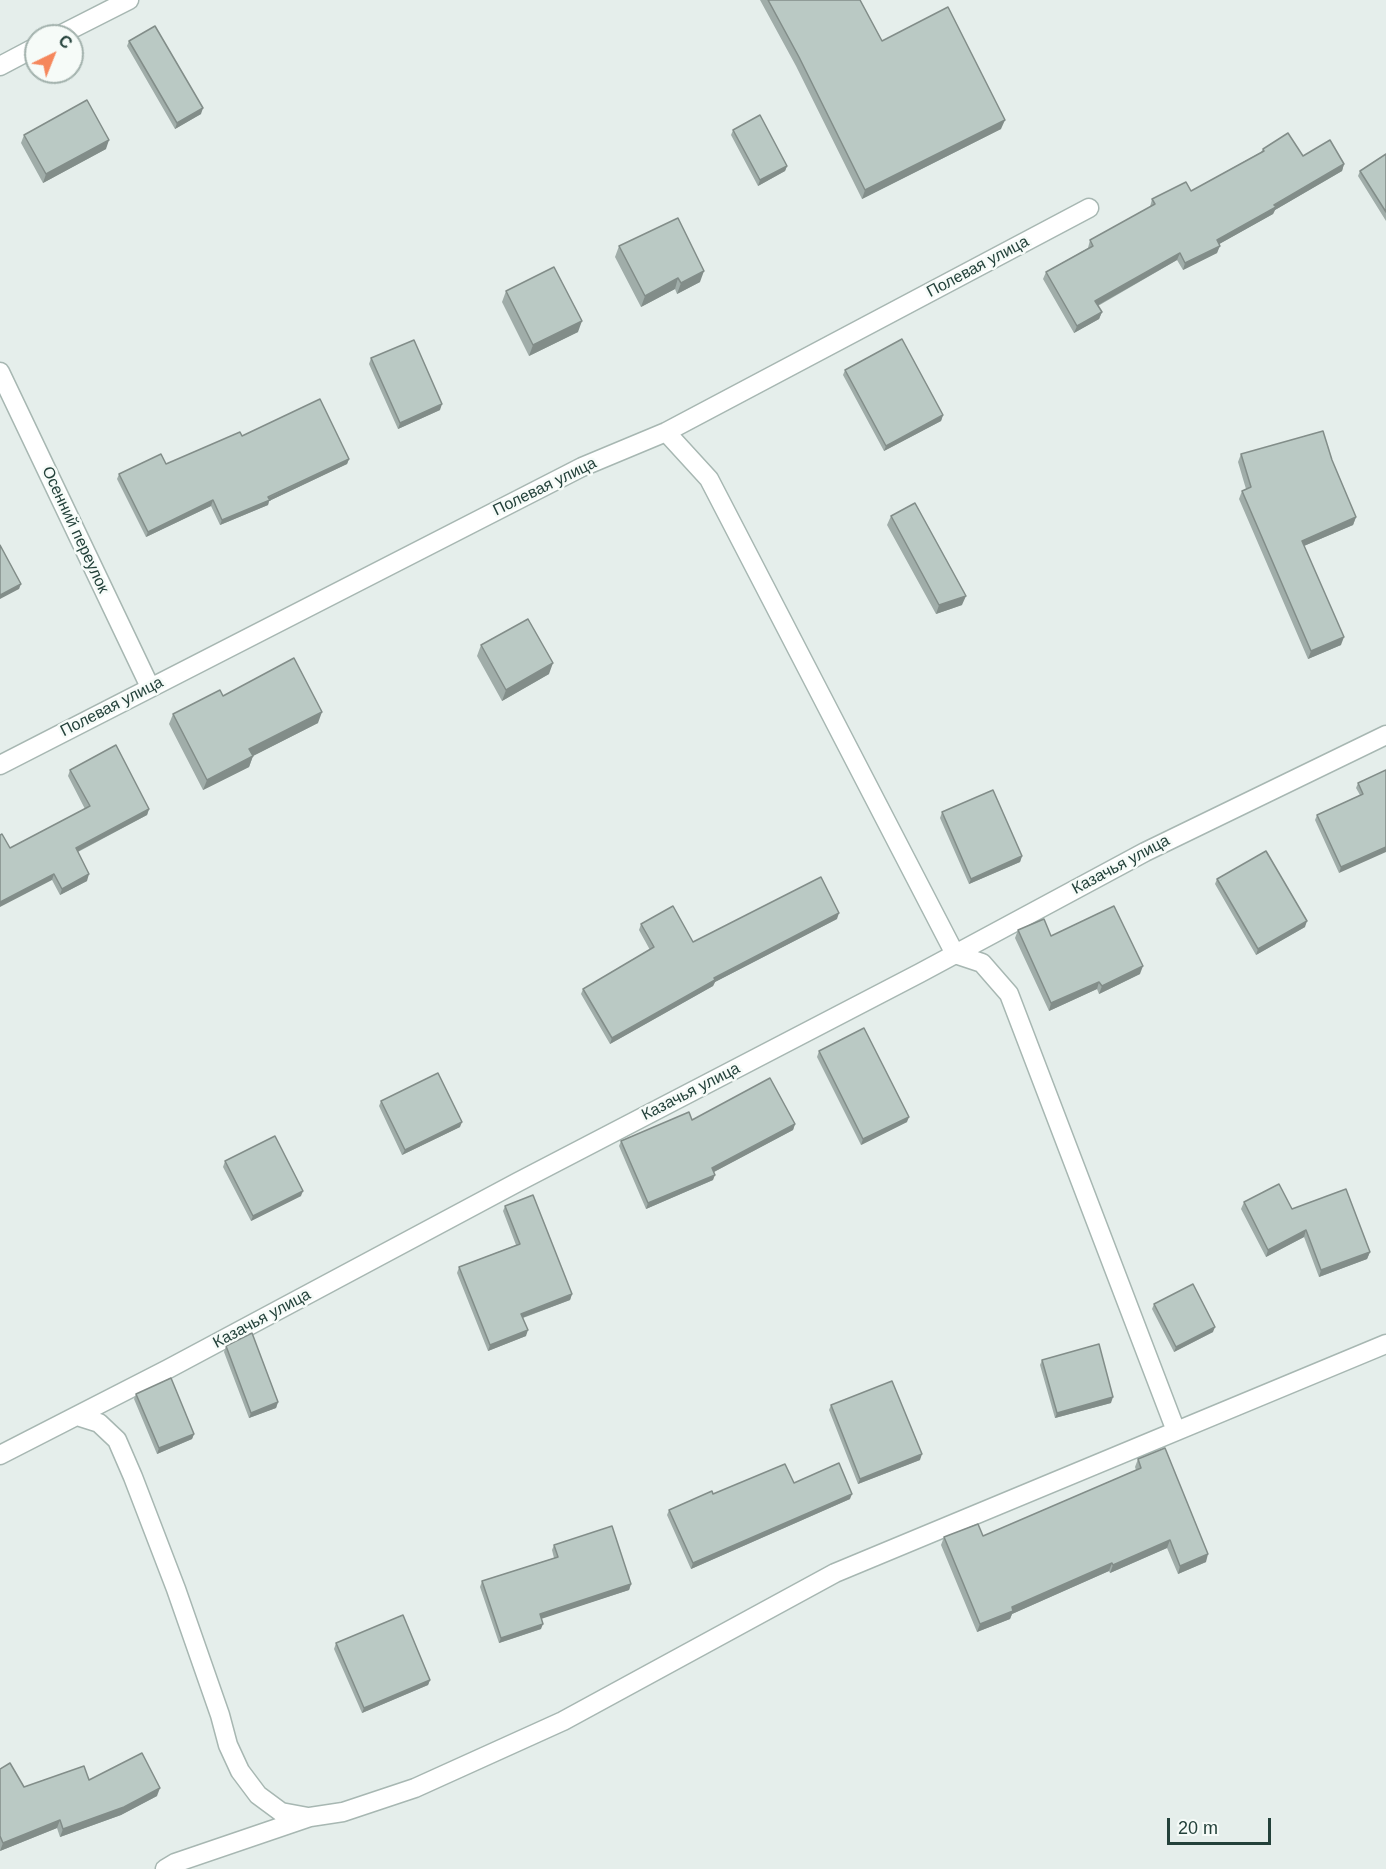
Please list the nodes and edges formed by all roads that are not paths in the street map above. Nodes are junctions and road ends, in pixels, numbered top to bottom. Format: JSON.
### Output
{"nodes":[{"id":1,"x":129,"y":0,"type":"edge"},
{"id":2,"x":82,"y":24,"type":"edge"},
{"id":3,"x":24,"y":53,"type":"edge"},
{"id":4,"x":0,"y":66,"type":"edge"},
{"id":5,"x":1089,"y":208,"type":"dead end"},
{"id":6,"x":0,"y":372,"type":"edge"},
{"id":7,"x":666,"y":432,"type":"junction"},
{"id":8,"x":150,"y":687,"type":"junction"},
{"id":9,"x":1386,"y":735,"type":"edge"},
{"id":10,"x":0,"y":765,"type":"edge"},
{"id":11,"x":955,"y":954,"type":"junction"},
{"id":12,"x":1386,"y":1344,"type":"edge"},
{"id":13,"x":77,"y":1416,"type":"junction"},
{"id":14,"x":1176,"y":1431,"type":"junction"},
{"id":15,"x":0,"y":1455,"type":"edge"},
{"id":16,"x":310,"y":1817,"type":"junction"},
{"id":17,"x":165,"y":1869,"type":"edge"}],
"edges":[{"from":1,"to":2,"type":"street"},
{"from":3,"to":4,"type":"street"},
{"from":5,"to":7,"type":"street","name":"Полевая улица"},
{"from":6,"to":8,"type":"street","name":"Осенний переулок"},
{"from":7,"to":8,"type":"street","name":"Полевая улица"},
{"from":7,"to":11,"type":"street"},
{"from":8,"to":10,"type":"street","name":"Полевая улица"},
{"from":9,"to":11,"type":"street","name":"Казачья улица"},
{"from":11,"to":13,"type":"street","name":"Казачья улица"},
{"from":11,"to":14,"type":"street"},
{"from":12,"to":14,"type":"street"},
{"from":13,"to":15,"type":"street","name":"Казачья улица"},
{"from":13,"to":16,"type":"street"},
{"from":14,"to":16,"type":"street"},
{"from":16,"to":17,"type":"street"}]}
